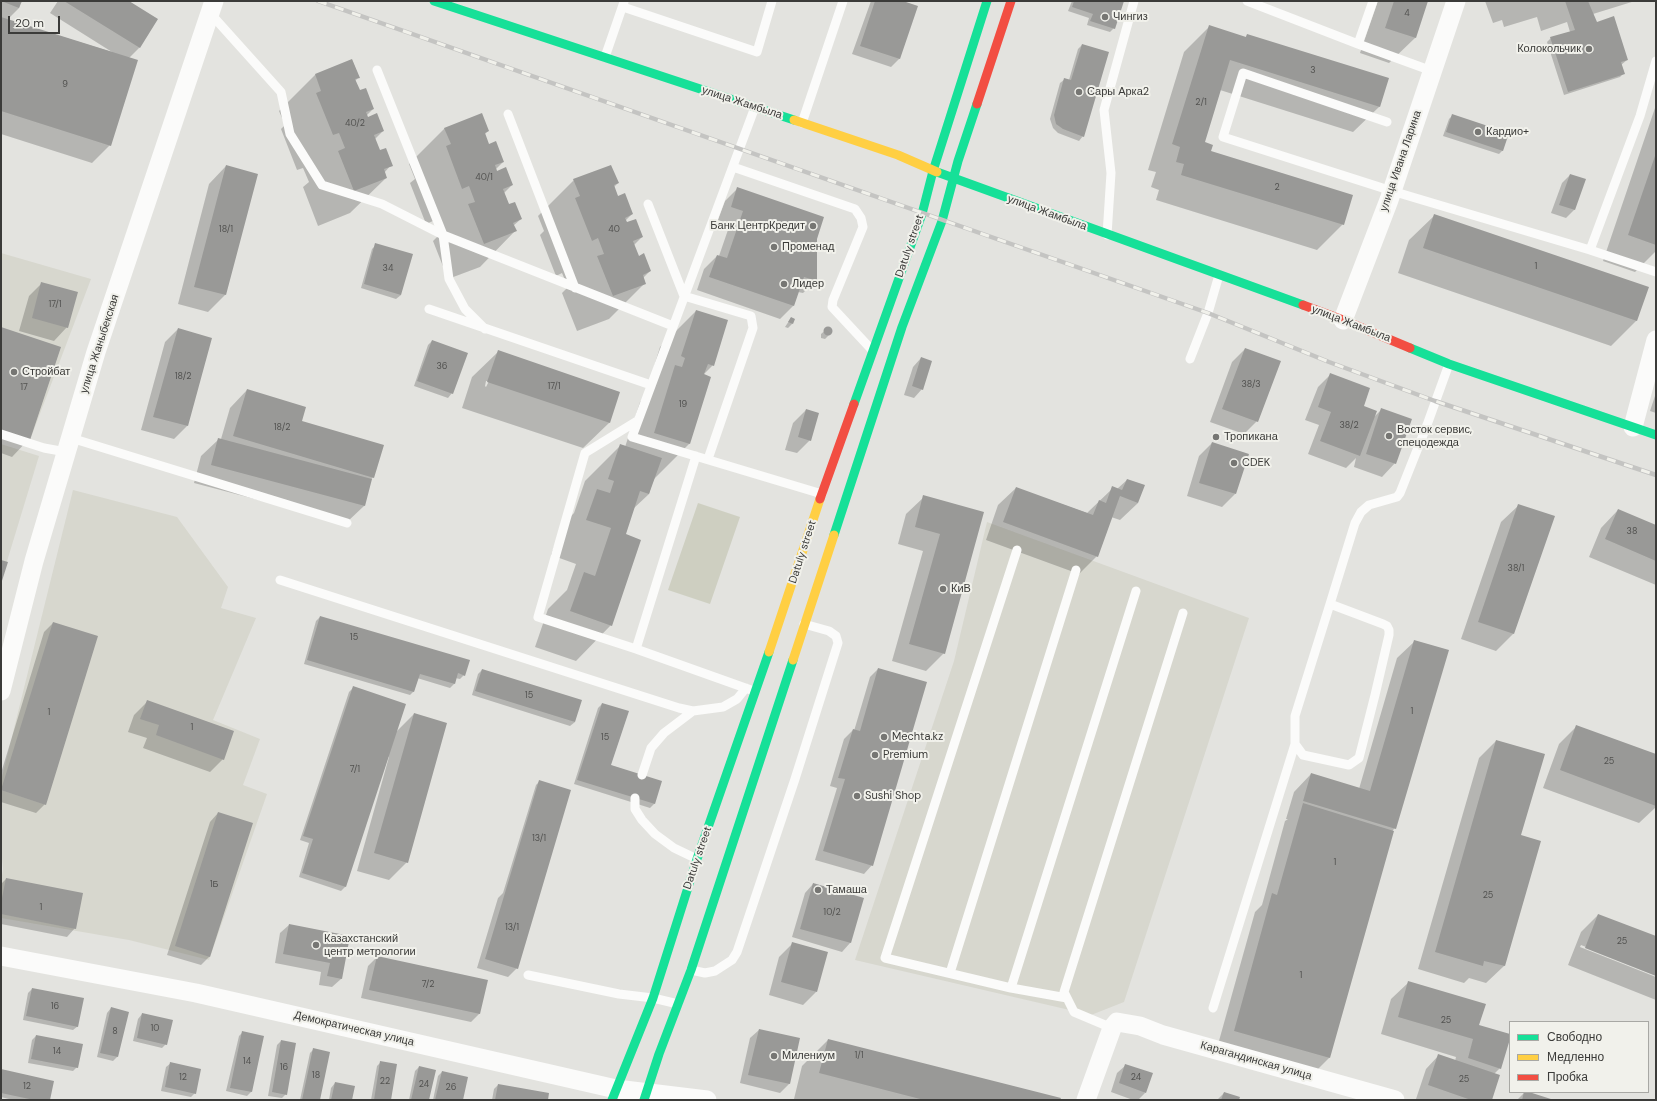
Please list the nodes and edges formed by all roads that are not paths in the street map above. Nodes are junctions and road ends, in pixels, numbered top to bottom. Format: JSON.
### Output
{"nodes":[{"id":1,"x":434,"y":1,"type":"edge"},
{"id":2,"x":772,"y":1,"type":"edge"},
{"id":3,"x":843,"y":1,"type":"edge"},
{"id":4,"x":987,"y":1,"type":"edge"},
{"id":5,"x":1011,"y":1,"type":"edge"},
{"id":6,"x":1134,"y":1,"type":"edge"},
{"id":7,"x":1247,"y":1,"type":"edge"},
{"id":8,"x":1373,"y":1,"type":"edge"},
{"id":9,"x":1456,"y":1,"type":"edge"},
{"id":10,"x":624,"y":4,"type":"edge"},
{"id":11,"x":211,"y":7,"type":"edge"},
{"id":12,"x":1358,"y":44,"type":"junction"},
{"id":13,"x":605,"y":58,"type":"junction"},
{"id":14,"x":1656,"y":61,"type":"edge"},
{"id":15,"x":377,"y":70,"type":"dead end"},
{"id":16,"x":1432,"y":71,"type":"junction"},
{"id":17,"x":755,"y":107,"type":"junction"},
{"id":18,"x":508,"y":114,"type":"dead end"},
{"id":19,"x":1387,"y":122,"type":"dead end"},
{"id":20,"x":802,"y":123,"type":"junction"},
{"id":21,"x":733,"y":167,"type":"junction"},
{"id":22,"x":933,"y":171,"type":"junction"},
{"id":23,"x":954,"y":179,"type":"junction"},
{"id":24,"x":1392,"y":191,"type":"junction"},
{"id":25,"x":648,"y":204,"type":"dead end"},
{"id":26,"x":443,"y":235,"type":"junction"},
{"id":27,"x":1107,"y":235,"type":"junction"},
{"id":28,"x":1590,"y":250,"type":"junction"},
{"id":29,"x":1656,"y":272,"type":"edge"},
{"id":30,"x":1219,"y":275,"type":"junction"},
{"id":31,"x":575,"y":288,"type":"junction"},
{"id":32,"x":684,"y":296,"type":"junction"},
{"id":33,"x":429,"y":309,"type":"dead end"},
{"id":34,"x":1343,"y":320,"type":"junction"},
{"id":35,"x":673,"y":326,"type":"junction"},
{"id":36,"x":485,"y":329,"type":"junction"},
{"id":37,"x":1656,"y":340,"type":"edge"},
{"id":38,"x":873,"y":351,"type":"junction"},
{"id":39,"x":1190,"y":360,"type":"dead end"},
{"id":40,"x":1449,"y":364,"type":"junction"},
{"id":41,"x":651,"y":385,"type":"junction"},
{"id":42,"x":638,"y":421,"type":"junction"},
{"id":43,"x":1633,"y":427,"type":"junction"},
{"id":44,"x":1,"y":434,"type":"edge"},
{"id":45,"x":1656,"y":435,"type":"edge"},
{"id":46,"x":68,"y":445,"type":"junction"},
{"id":47,"x":696,"y":456,"type":"junction"},
{"id":48,"x":708,"y":459,"type":"junction"},
{"id":49,"x":822,"y":494,"type":"junction"},
{"id":50,"x":347,"y":523,"type":"dead end"},
{"id":51,"x":1017,"y":550,"type":"dead end"},
{"id":52,"x":1076,"y":570,"type":"dead end"},
{"id":53,"x":280,"y":580,"type":"dead end"},
{"id":54,"x":1136,"y":591,"type":"dead end"},
{"id":55,"x":1330,"y":604,"type":"junction"},
{"id":56,"x":1183,"y":613,"type":"dead end"},
{"id":57,"x":804,"y":624,"type":"junction"},
{"id":58,"x":636,"y":649,"type":"junction"},
{"id":59,"x":746,"y":688,"type":"junction"},
{"id":60,"x":1,"y":691,"type":"edge"},
{"id":61,"x":756,"y":692,"type":"junction"},
{"id":62,"x":693,"y":711,"type":"junction"},
{"id":63,"x":1295,"y":744,"type":"junction"},
{"id":64,"x":642,"y":775,"type":"dead end"},
{"id":65,"x":635,"y":798,"type":"dead end"},
{"id":66,"x":697,"y":859,"type":"junction"},
{"id":67,"x":1,"y":956,"type":"edge"},
{"id":68,"x":691,"y":970,"type":"junction"},
{"id":69,"x":950,"y":973,"type":"junction"},
{"id":70,"x":528,"y":975,"type":"dead end"},
{"id":71,"x":1011,"y":988,"type":"junction"},
{"id":72,"x":652,"y":998,"type":"junction"},
{"id":73,"x":1068,"y":998,"type":"junction"},
{"id":74,"x":678,"y":1004,"type":"junction"},
{"id":75,"x":1213,"y":1008,"type":"dead end"},
{"id":76,"x":1115,"y":1025,"type":"junction"},
{"id":77,"x":614,"y":1094,"type":"edge"},
{"id":78,"x":646,"y":1096,"type":"edge"},
{"id":79,"x":707,"y":1100,"type":"edge"},
{"id":80,"x":1086,"y":1100,"type":"edge"},
{"id":81,"x":1395,"y":1100,"type":"edge"}],
"edges":[{"from":1,"to":13,"type":"main road","name":"улица Жамбыла"},
{"from":2,"to":10,"type":"lane"},
{"from":3,"to":20,"type":"lane"},
{"from":4,"to":22,"type":"main road","name":"Datuly street"},
{"from":5,"to":23,"type":"main road","name":"Datuly street"},
{"from":6,"to":27,"type":"lane"},
{"from":7,"to":12,"type":"lane"},
{"from":8,"to":12,"type":"lane"},
{"from":9,"to":16,"type":"street","name":"улица Ивана Ларина"},
{"from":10,"to":13,"type":"lane"},
{"from":11,"to":26,"type":"lane"},
{"from":11,"to":46,"type":"street","name":"улица Жаныбекская"},
{"from":12,"to":16,"type":"lane"},
{"from":13,"to":17,"type":"main road","name":"улица Жамбыла"},
{"from":14,"to":28,"type":"lane"},
{"from":15,"to":26,"type":"lane"},
{"from":16,"to":24,"type":"street","name":"улица Ивана Ларина"},
{"from":17,"to":20,"type":"main road","name":"улица Жамбыла"},
{"from":17,"to":21,"type":"lane"},
{"from":18,"to":31,"type":"lane"},
{"from":19,"to":24,"type":"lane"},
{"from":20,"to":22,"type":"main road","name":"улица Жамбыла"},
{"from":21,"to":32,"type":"lane"},
{"from":21,"to":38,"type":"lane"},
{"from":22,"to":23,"type":"main road","name":"улица Жамбыла"},
{"from":22,"to":38,"type":"main road","name":"Datuly street"},
{"from":23,"to":27,"type":"main road","name":"улица Жамбыла"},
{"from":23,"to":57,"type":"main road","name":"Datuly street"},
{"from":24,"to":28,"type":"lane"},
{"from":24,"to":34,"type":"street","name":"улица Ивана Ларина"},
{"from":25,"to":32,"type":"lane"},
{"from":26,"to":31,"type":"lane"},
{"from":26,"to":36,"type":"lane"},
{"from":27,"to":30,"type":"main road","name":"улица Жамбыла"},
{"from":28,"to":29,"type":"lane"},
{"from":30,"to":34,"type":"main road","name":"улица Жамбыла"},
{"from":30,"to":39,"type":"lane"},
{"from":31,"to":35,"type":"lane"},
{"from":32,"to":35,"type":"lane"},
{"from":32,"to":48,"type":"lane"},
{"from":33,"to":36,"type":"lane"},
{"from":34,"to":40,"type":"main road","name":"улица Жамбыла"},
{"from":35,"to":41,"type":"lane"},
{"from":36,"to":41,"type":"lane"},
{"from":37,"to":43,"type":"street"},
{"from":38,"to":49,"type":"main road","name":"Datuly street"},
{"from":40,"to":43,"type":"main road","name":"улица Жамбыла"},
{"from":40,"to":55,"type":"lane"},
{"from":41,"to":42,"type":"lane"},
{"from":42,"to":47,"type":"lane"},
{"from":42,"to":58,"type":"lane"},
{"from":43,"to":45,"type":"main road","name":"улица Жамбыла"},
{"from":44,"to":46,"type":"lane"},
{"from":46,"to":50,"type":"lane"},
{"from":46,"to":60,"type":"street","name":"улица Жаныбекская"},
{"from":47,"to":48,"type":"lane"},
{"from":47,"to":58,"type":"lane"},
{"from":48,"to":49,"type":"lane"},
{"from":49,"to":61,"type":"main road","name":"Datuly street"},
{"from":51,"to":69,"type":"lane"},
{"from":52,"to":69,"type":"lane"},
{"from":53,"to":62,"type":"lane"},
{"from":54,"to":71,"type":"lane"},
{"from":55,"to":63,"type":"lane"},
{"from":55,"to":63,"type":"lane"},
{"from":56,"to":73,"type":"lane"},
{"from":57,"to":68,"type":"main road","name":"Datuly street"},
{"from":57,"to":68,"type":"lane"},
{"from":58,"to":59,"type":"lane"},
{"from":59,"to":61,"type":"lane"},
{"from":59,"to":62,"type":"lane"},
{"from":61,"to":66,"type":"main road","name":"Datuly street"},
{"from":62,"to":64,"type":"lane"},
{"from":63,"to":75,"type":"lane"},
{"from":65,"to":66,"type":"lane"},
{"from":66,"to":72,"type":"main road","name":"Datuly street"},
{"from":67,"to":77,"type":"street","name":"Демократическая улица"},
{"from":68,"to":74,"type":"main road","name":"Datuly street"},
{"from":69,"to":71,"type":"lane"},
{"from":70,"to":72,"type":"lane"},
{"from":71,"to":73,"type":"lane"},
{"from":72,"to":74,"type":"lane"},
{"from":72,"to":77,"type":"main road","name":"Datuly street"},
{"from":73,"to":76,"type":"lane"},
{"from":74,"to":78,"type":"main road","name":"Datuly street"},
{"from":76,"to":80,"type":"street"},
{"from":76,"to":81,"type":"street","name":"Карагандинская улица"},
{"from":77,"to":78,"type":"street","name":"Демократическая улица"},
{"from":78,"to":79,"type":"street","name":"Демократическая улица"}]}
